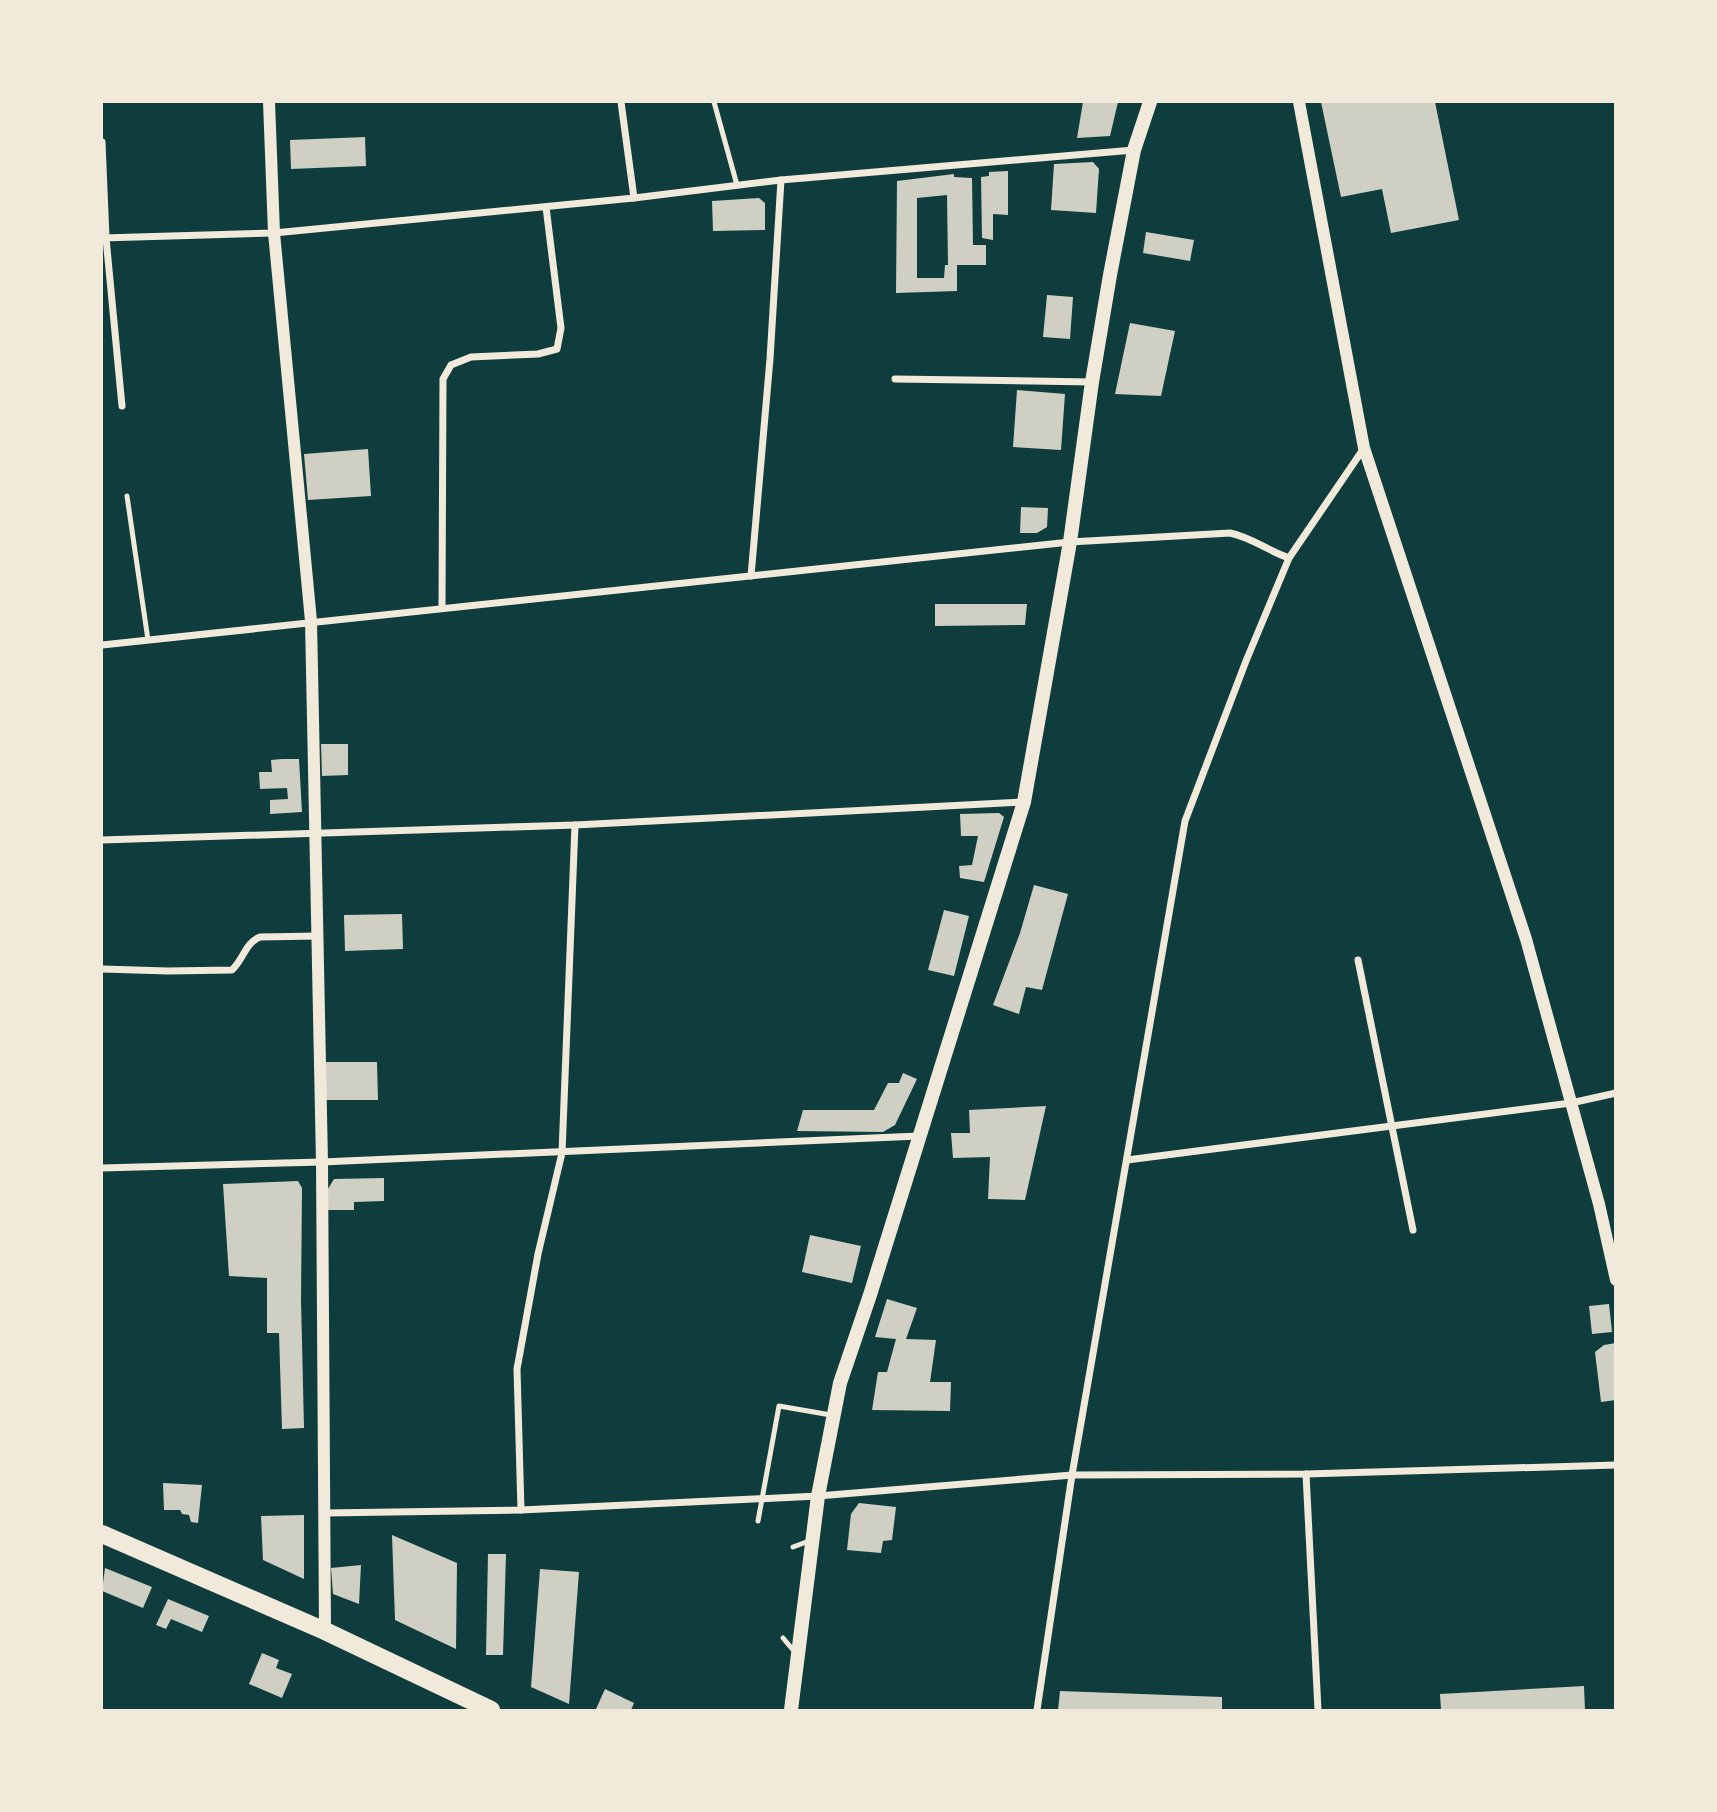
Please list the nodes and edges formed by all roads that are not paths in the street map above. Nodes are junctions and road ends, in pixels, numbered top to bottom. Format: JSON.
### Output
{"nodes":[{"id":1,"x":269,"y":102,"type":"edge"},
{"id":2,"x":621,"y":102,"type":"edge"},
{"id":3,"x":714,"y":102,"type":"edge"},
{"id":4,"x":1150,"y":102,"type":"edge"},
{"id":5,"x":1299,"y":102,"type":"edge"},
{"id":6,"x":102,"y":142,"type":"edge"},
{"id":7,"x":1133,"y":150,"type":"junction"},
{"id":8,"x":780,"y":180,"type":"junction"},
{"id":9,"x":737,"y":185,"type":"junction"},
{"id":10,"x":634,"y":198,"type":"junction"},
{"id":11,"x":546,"y":207,"type":"junction"},
{"id":12,"x":274,"y":233,"type":"junction"},
{"id":13,"x":104,"y":238,"type":"edge"},
{"id":14,"x":895,"y":379,"type":"dead end"},
{"id":15,"x":1092,"y":382,"type":"junction"},
{"id":16,"x":122,"y":406,"type":"dead end"},
{"id":17,"x":1364,"y":447,"type":"junction"},
{"id":18,"x":127,"y":496,"type":"dead end"},
{"id":19,"x":1070,"y":542,"type":"junction"},
{"id":20,"x":1289,"y":558,"type":"junction"},
{"id":21,"x":751,"y":576,"type":"junction"},
{"id":22,"x":442,"y":608,"type":"junction"},
{"id":23,"x":310,"y":621,"type":"junction"},
{"id":24,"x":148,"y":640,"type":"junction"},
{"id":25,"x":102,"y":645,"type":"edge"},
{"id":26,"x":1024,"y":802,"type":"junction"},
{"id":27,"x":575,"y":825,"type":"junction"},
{"id":28,"x":316,"y":833,"type":"junction"},
{"id":29,"x":102,"y":840,"type":"edge"},
{"id":30,"x":318,"y":936,"type":"junction"},
{"id":31,"x":1358,"y":960,"type":"dead end"},
{"id":32,"x":102,"y":969,"type":"edge"},
{"id":33,"x":1615,"y":1093,"type":"edge"},
{"id":34,"x":1572,"y":1103,"type":"junction"},
{"id":35,"x":1392,"y":1126,"type":"junction"},
{"id":36,"x":919,"y":1136,"type":"junction"},
{"id":37,"x":562,"y":1153,"type":"junction"},
{"id":38,"x":1127,"y":1160,"type":"junction"},
{"id":39,"x":321,"y":1162,"type":"junction"},
{"id":40,"x":102,"y":1168,"type":"edge"},
{"id":41,"x":1413,"y":1230,"type":"dead end"},
{"id":42,"x":1615,"y":1280,"type":"edge"},
{"id":43,"x":834,"y":1416,"type":"junction"},
{"id":44,"x":1615,"y":1465,"type":"edge"},
{"id":45,"x":1306,"y":1474,"type":"junction"},
{"id":46,"x":1072,"y":1475,"type":"junction"},
{"id":47,"x":818,"y":1496,"type":"junction"},
{"id":48,"x":762,"y":1499,"type":"junction"},
{"id":49,"x":521,"y":1510,"type":"junction"},
{"id":50,"x":326,"y":1513,"type":"junction"},
{"id":51,"x":758,"y":1521,"type":"dead end"},
{"id":52,"x":102,"y":1534,"type":"edge"},
{"id":53,"x":812,"y":1540,"type":"junction"},
{"id":54,"x":793,"y":1547,"type":"dead end"},
{"id":55,"x":325,"y":1631,"type":"junction"},
{"id":56,"x":783,"y":1638,"type":"dead end"},
{"id":57,"x":798,"y":1656,"type":"junction"},
{"id":58,"x":795,"y":1707,"type":"edge"},
{"id":59,"x":491,"y":1710,"type":"edge"},
{"id":60,"x":1037,"y":1710,"type":"edge"},
{"id":61,"x":1318,"y":1710,"type":"edge"}],
"edges":[{"from":1,"to":12,"type":"street"},
{"from":2,"to":10,"type":"street"},
{"from":3,"to":9,"type":"lane"},
{"from":4,"to":7,"type":"main road"},
{"from":5,"to":17,"type":"street"},
{"from":6,"to":13,"type":"street"},
{"from":7,"to":8,"type":"street"},
{"from":7,"to":15,"type":"main road"},
{"from":8,"to":9,"type":"street"},
{"from":8,"to":21,"type":"street"},
{"from":9,"to":10,"type":"street"},
{"from":10,"to":11,"type":"street"},
{"from":11,"to":12,"type":"street"},
{"from":11,"to":22,"type":"street"},
{"from":12,"to":13,"type":"street"},
{"from":12,"to":23,"type":"street"},
{"from":13,"to":16,"type":"street"},
{"from":14,"to":15,"type":"street"},
{"from":15,"to":19,"type":"main road"},
{"from":17,"to":20,"type":"street"},
{"from":17,"to":34,"type":"street"},
{"from":18,"to":24,"type":"lane"},
{"from":19,"to":20,"type":"street"},
{"from":19,"to":21,"type":"street"},
{"from":19,"to":26,"type":"main road"},
{"from":20,"to":38,"type":"street"},
{"from":21,"to":22,"type":"street"},
{"from":22,"to":23,"type":"street"},
{"from":23,"to":24,"type":"street"},
{"from":23,"to":28,"type":"street"},
{"from":24,"to":25,"type":"street"},
{"from":26,"to":27,"type":"street"},
{"from":26,"to":36,"type":"main road"},
{"from":27,"to":28,"type":"street"},
{"from":27,"to":37,"type":"street"},
{"from":28,"to":29,"type":"street"},
{"from":28,"to":30,"type":"street"},
{"from":30,"to":32,"type":"street"},
{"from":30,"to":39,"type":"street"},
{"from":31,"to":35,"type":"street"},
{"from":33,"to":34,"type":"street"},
{"from":34,"to":35,"type":"street"},
{"from":34,"to":42,"type":"street"},
{"from":35,"to":38,"type":"street"},
{"from":35,"to":41,"type":"street"},
{"from":36,"to":37,"type":"street"},
{"from":36,"to":43,"type":"main road"},
{"from":37,"to":39,"type":"street"},
{"from":37,"to":49,"type":"street"},
{"from":38,"to":46,"type":"street"},
{"from":39,"to":40,"type":"street"},
{"from":39,"to":50,"type":"street"},
{"from":43,"to":47,"type":"main road"},
{"from":43,"to":48,"type":"lane"},
{"from":44,"to":45,"type":"street"},
{"from":45,"to":46,"type":"street"},
{"from":45,"to":61,"type":"street"},
{"from":46,"to":47,"type":"street"},
{"from":46,"to":60,"type":"street"},
{"from":47,"to":48,"type":"street"},
{"from":47,"to":53,"type":"main road"},
{"from":48,"to":49,"type":"street"},
{"from":48,"to":51,"type":"lane"},
{"from":49,"to":50,"type":"street"},
{"from":50,"to":55,"type":"street"},
{"from":52,"to":55,"type":"highway"},
{"from":53,"to":54,"type":"lane"},
{"from":53,"to":57,"type":"main road"},
{"from":55,"to":59,"type":"highway"},
{"from":56,"to":57,"type":"lane"},
{"from":57,"to":58,"type":"main road"}]}
